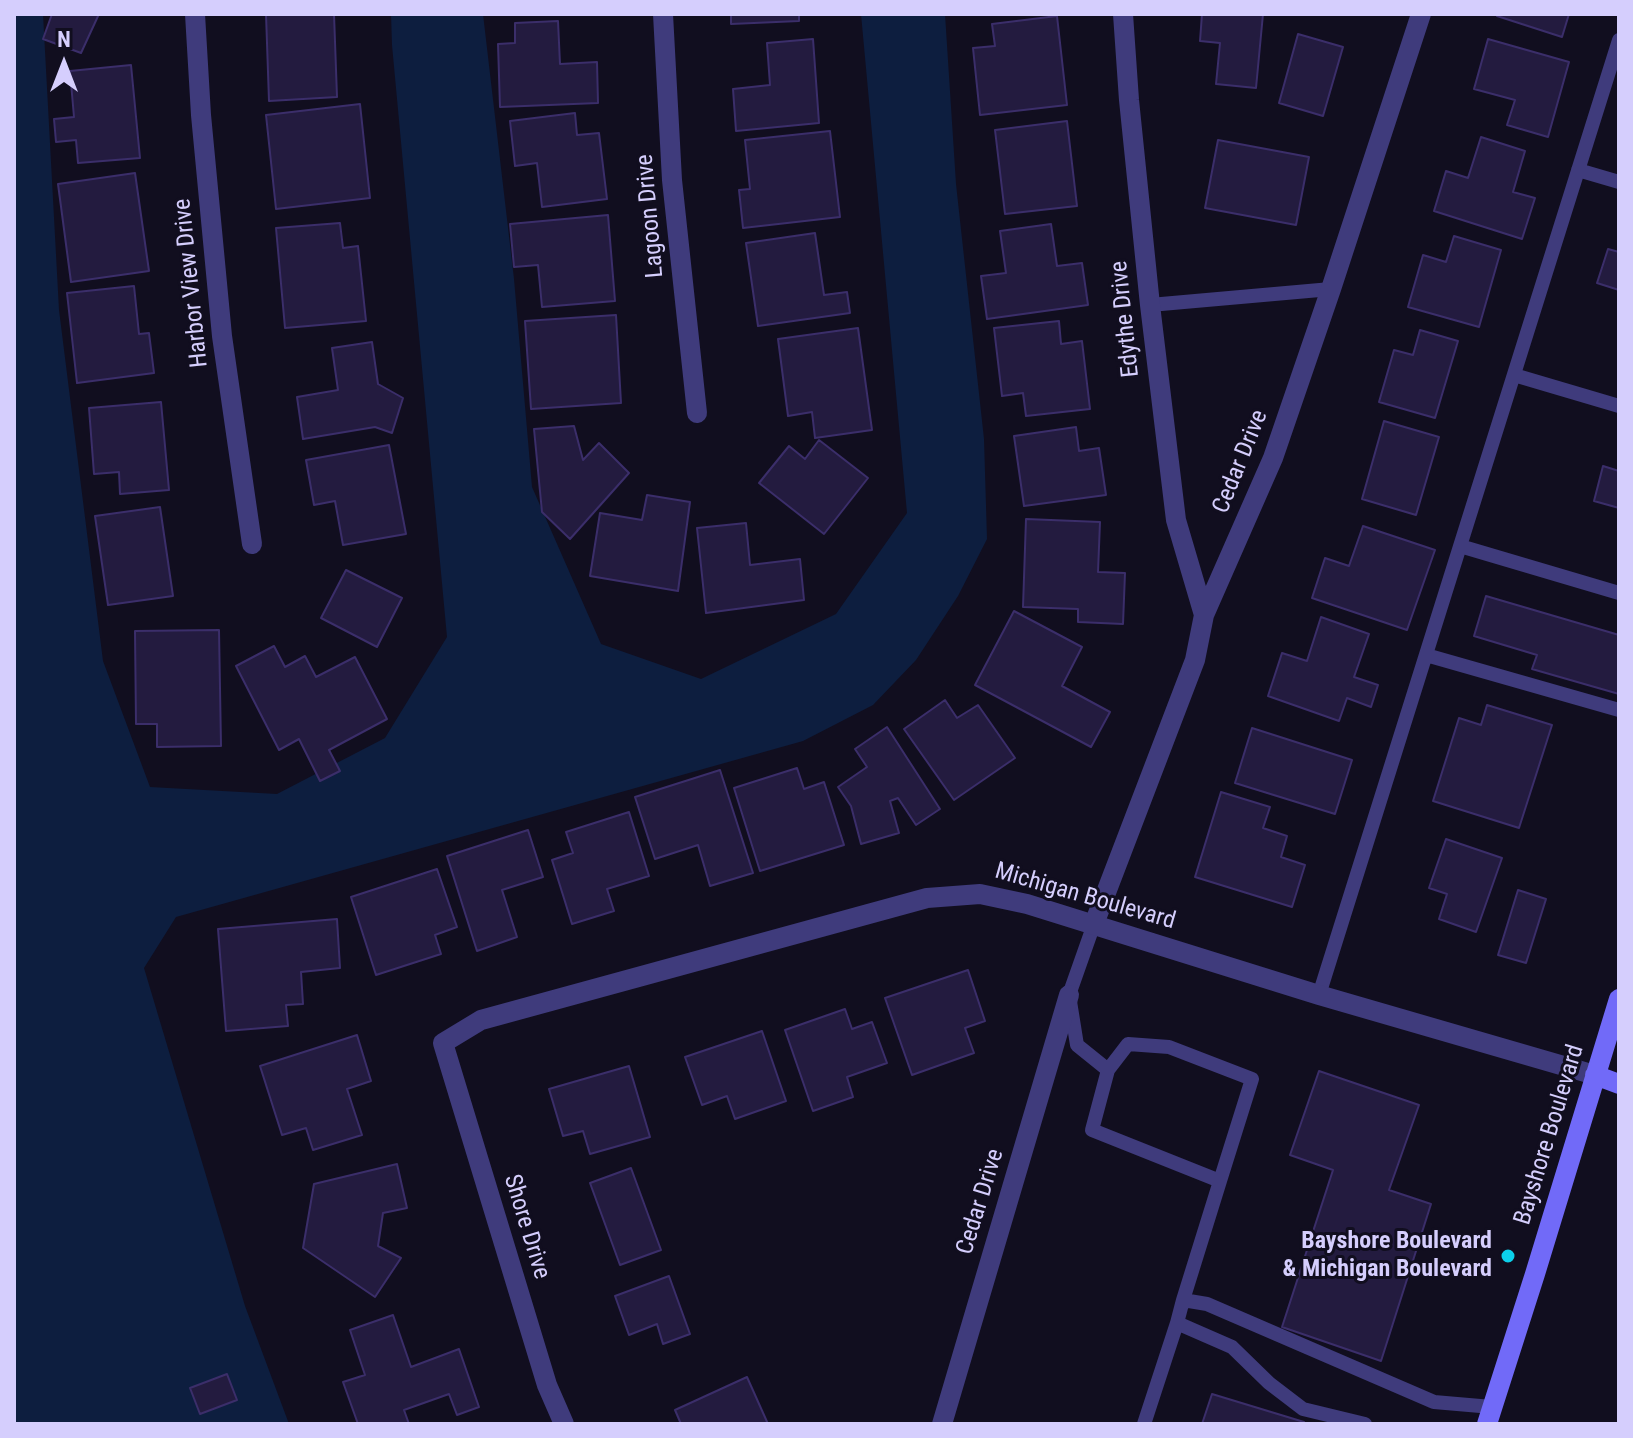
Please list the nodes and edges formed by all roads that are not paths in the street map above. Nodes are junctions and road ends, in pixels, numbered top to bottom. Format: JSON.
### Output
{"nodes":[{"id":1,"x":195,"y":14,"type":"edge"},
{"id":2,"x":663,"y":14,"type":"edge"},
{"id":3,"x":1123,"y":14,"type":"edge"},
{"id":4,"x":1421,"y":14,"type":"edge"},
{"id":5,"x":1619,"y":40,"type":"edge"},
{"id":6,"x":1578,"y":170,"type":"junction"},
{"id":7,"x":1619,"y":182,"type":"edge"},
{"id":8,"x":1331,"y":289,"type":"junction"},
{"id":9,"x":1150,"y":305,"type":"junction"},
{"id":10,"x":1514,"y":375,"type":"junction"},
{"id":11,"x":1619,"y":406,"type":"edge"},
{"id":12,"x":697,"y":413,"type":"dead end"},
{"id":13,"x":252,"y":544,"type":"dead end"},
{"id":14,"x":1460,"y":546,"type":"junction"},
{"id":15,"x":1619,"y":593,"type":"edge"},
{"id":16,"x":1204,"y":615,"type":"junction"},
{"id":17,"x":1426,"y":655,"type":"junction"},
{"id":18,"x":1619,"y":710,"type":"edge"},
{"id":19,"x":1094,"y":924,"type":"junction"},
{"id":20,"x":1069,"y":995,"type":"junction"},
{"id":21,"x":1319,"y":995,"type":"junction"},
{"id":22,"x":1619,"y":999,"type":"edge"},
{"id":23,"x":443,"y":1043,"type":"joint"},
{"id":24,"x":1108,"y":1070,"type":"junction"},
{"id":25,"x":1595,"y":1075,"type":"junction"},
{"id":26,"x":1619,"y":1084,"type":"edge"},
{"id":27,"x":1220,"y":1181,"type":"junction"},
{"id":28,"x":1183,"y":1300,"type":"junction"},
{"id":29,"x":1177,"y":1323,"type":"junction"},
{"id":30,"x":1489,"y":1416,"type":"edge"},
{"id":31,"x":564,"y":1424,"type":"edge"},
{"id":32,"x":942,"y":1424,"type":"edge"},
{"id":33,"x":1144,"y":1424,"type":"edge"},
{"id":34,"x":1365,"y":1424,"type":"edge"}],
"edges":[{"from":1,"to":13,"type":"street","name":"Harbor View Drive"},
{"from":2,"to":12,"type":"street","name":"Lagoon Drive"},
{"from":3,"to":9,"type":"street","name":"Edythe Drive"},
{"from":4,"to":8,"type":"street","name":"Cedar Drive"},
{"from":5,"to":6,"type":"lane"},
{"from":6,"to":7,"type":"lane"},
{"from":6,"to":10,"type":"lane"},
{"from":8,"to":9,"type":"lane"},
{"from":8,"to":16,"type":"street","name":"Cedar Drive"},
{"from":9,"to":16,"type":"street","name":"Edythe Drive"},
{"from":10,"to":11,"type":"lane"},
{"from":10,"to":14,"type":"lane"},
{"from":14,"to":15,"type":"lane"},
{"from":14,"to":17,"type":"lane"},
{"from":16,"to":19,"type":"street","name":"Cedar Drive"},
{"from":17,"to":18,"type":"lane"},
{"from":17,"to":21,"type":"lane"},
{"from":19,"to":20,"type":"lane"},
{"from":19,"to":21,"type":"street","name":"Michigan Boulevard"},
{"from":19,"to":23,"type":"street","name":"Michigan Boulevard"},
{"from":20,"to":24,"type":"lane"},
{"from":20,"to":32,"type":"street","name":"Cedar Drive"},
{"from":21,"to":25,"type":"street","name":"Michigan Boulevard"},
{"from":22,"to":25,"type":"main road","name":"Bayshore Boulevard"},
{"from":23,"to":31,"type":"street","name":"Shore Drive"},
{"from":24,"to":27,"type":"lane"},
{"from":24,"to":27,"type":"lane"},
{"from":25,"to":26,"type":"main road","name":"Michigan Boulevard"},
{"from":25,"to":30,"type":"main road","name":"Bayshore Boulevard"},
{"from":27,"to":28,"type":"lane"},
{"from":28,"to":29,"type":"lane"},
{"from":28,"to":30,"type":"lane"},
{"from":29,"to":33,"type":"lane"},
{"from":29,"to":34,"type":"lane"}]}
